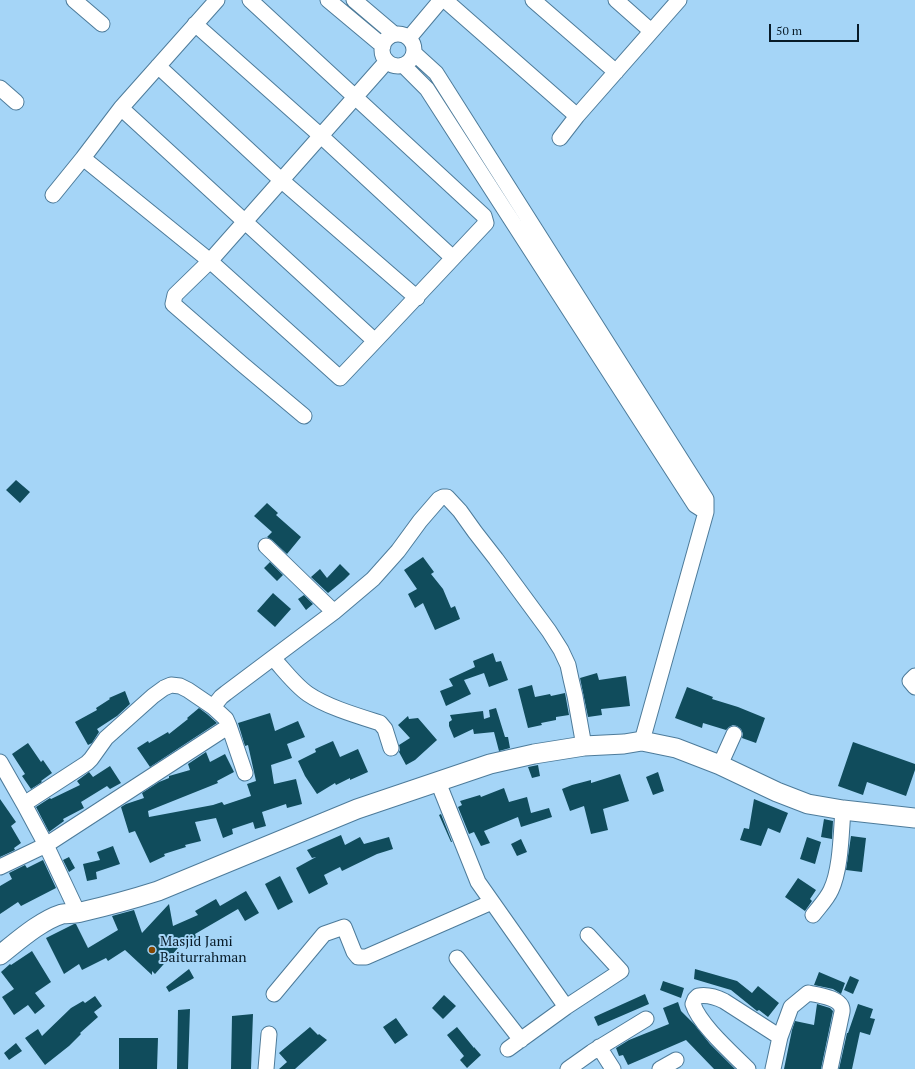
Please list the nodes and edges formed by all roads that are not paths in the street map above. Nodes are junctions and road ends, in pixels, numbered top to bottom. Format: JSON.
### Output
{"nodes":[{"id":1,"x":74,"y":0,"type":"edge"},
{"id":2,"x":217,"y":0,"type":"edge"},
{"id":3,"x":250,"y":0,"type":"edge"},
{"id":4,"x":328,"y":0,"type":"edge"},
{"id":5,"x":354,"y":0,"type":"edge"},
{"id":6,"x":441,"y":0,"type":"edge"},
{"id":7,"x":446,"y":0,"type":"edge"},
{"id":8,"x":533,"y":0,"type":"edge"},
{"id":9,"x":616,"y":0,"type":"edge"},
{"id":10,"x":679,"y":0,"type":"edge"},
{"id":11,"x":102,"y":24,"type":"dead end"},
{"id":12,"x":195,"y":24,"type":"junction"},
{"id":13,"x":651,"y":31,"type":"junction"},
{"id":14,"x":394,"y":34,"type":"junction"},
{"id":15,"x":409,"y":38,"type":"junction"},
{"id":16,"x":383,"y":46,"type":"junction"},
{"id":17,"x":414,"y":53,"type":"junction"},
{"id":18,"x":387,"y":61,"type":"junction"},
{"id":19,"x":403,"y":65,"type":"junction"},
{"id":20,"x":158,"y":66,"type":"junction"},
{"id":21,"x":616,"y":72,"type":"junction"},
{"id":22,"x":0,"y":88,"type":"edge"},
{"id":23,"x":355,"y":97,"type":"junction"},
{"id":24,"x":16,"y":102,"type":"dead end"},
{"id":25,"x":121,"y":108,"type":"junction"},
{"id":26,"x":577,"y":116,"type":"junction"},
{"id":27,"x":321,"y":136,"type":"junction"},
{"id":28,"x":560,"y":138,"type":"dead end"},
{"id":29,"x":84,"y":158,"type":"junction"},
{"id":30,"x":281,"y":180,"type":"junction"},
{"id":31,"x":53,"y":195,"type":"dead end"},
{"id":32,"x":244,"y":222,"type":"junction"},
{"id":33,"x":453,"y":258,"type":"junction"},
{"id":34,"x":210,"y":261,"type":"junction"},
{"id":35,"x":417,"y":298,"type":"junction"},
{"id":36,"x":375,"y":341,"type":"junction"},
{"id":37,"x":304,"y":416,"type":"dead end"},
{"id":38,"x":706,"y":512,"type":"junction"},
{"id":39,"x":266,"y":546,"type":"dead end"},
{"id":40,"x":334,"y":612,"type":"junction"},
{"id":41,"x":274,"y":658,"type":"junction"},
{"id":42,"x":915,"y":676,"type":"edge"},
{"id":43,"x":915,"y":687,"type":"edge"},
{"id":44,"x":213,"y":707,"type":"junction"},
{"id":45,"x":229,"y":726,"type":"junction"},
{"id":46,"x":734,"y":734,"type":"dead end"},
{"id":47,"x":642,"y":741,"type":"junction"},
{"id":48,"x":584,"y":746,"type":"junction"},
{"id":49,"x":392,"y":748,"type":"dead end"},
{"id":50,"x":720,"y":765,"type":"junction"},
{"id":51,"x":2,"y":770,"type":"edge"},
{"id":52,"x":245,"y":773,"type":"dead end"},
{"id":53,"x":438,"y":782,"type":"junction"},
{"id":54,"x":24,"y":804,"type":"junction"},
{"id":55,"x":843,"y":810,"type":"junction"},
{"id":56,"x":915,"y":818,"type":"edge"},
{"id":57,"x":46,"y":845,"type":"junction"},
{"id":58,"x":0,"y":867,"type":"edge"},
{"id":59,"x":492,"y":902,"type":"junction"},
{"id":60,"x":78,"y":913,"type":"junction"},
{"id":61,"x":813,"y":915,"type":"dead end"},
{"id":62,"x":588,"y":935,"type":"dead end"},
{"id":63,"x":0,"y":955,"type":"edge"},
{"id":64,"x":457,"y":958,"type":"dead end"},
{"id":65,"x":274,"y":994,"type":"dead end"},
{"id":66,"x":566,"y":1007,"type":"junction"},
{"id":67,"x":646,"y":1019,"type":"dead end"},
{"id":68,"x":269,"y":1034,"type":"dead end"},
{"id":69,"x":780,"y":1037,"type":"junction"},
{"id":70,"x":521,"y":1040,"type":"junction"},
{"id":71,"x":599,"y":1047,"type":"junction"},
{"id":72,"x":508,"y":1049,"type":"dead end"},
{"id":73,"x":676,"y":1060,"type":"dead end"},
{"id":74,"x":266,"y":1069,"type":"edge"},
{"id":75,"x":568,"y":1069,"type":"edge"},
{"id":76,"x":613,"y":1069,"type":"edge"},
{"id":77,"x":660,"y":1069,"type":"edge"},
{"id":78,"x":748,"y":1069,"type":"edge"},
{"id":79,"x":773,"y":1069,"type":"edge"},
{"id":80,"x":830,"y":1069,"type":"edge"}],
"edges":[{"from":1,"to":11,"type":"street"},
{"from":2,"to":12,"type":"street"},
{"from":3,"to":23,"type":"street"},
{"from":4,"to":16,"type":"street"},
{"from":5,"to":14,"type":"street"},
{"from":6,"to":15,"type":"street"},
{"from":7,"to":26,"type":"street"},
{"from":8,"to":21,"type":"street"},
{"from":9,"to":13,"type":"street"},
{"from":10,"to":13,"type":"street"},
{"from":12,"to":20,"type":"street"},
{"from":12,"to":27,"type":"street"},
{"from":13,"to":21,"type":"street"},
{"from":14,"to":15,"type":"street"},
{"from":14,"to":16,"type":"street"},
{"from":15,"to":17,"type":"street"},
{"from":16,"to":18,"type":"street"},
{"from":17,"to":19,"type":"street"},
{"from":17,"to":38,"type":"street"},
{"from":18,"to":19,"type":"street"},
{"from":18,"to":23,"type":"street"},
{"from":19,"to":38,"type":"street"},
{"from":20,"to":25,"type":"street"},
{"from":20,"to":30,"type":"street"},
{"from":21,"to":26,"type":"street"},
{"from":22,"to":24,"type":"street"},
{"from":23,"to":27,"type":"street"},
{"from":23,"to":33,"type":"street"},
{"from":25,"to":29,"type":"street"},
{"from":25,"to":32,"type":"street"},
{"from":26,"to":28,"type":"street"},
{"from":27,"to":30,"type":"street"},
{"from":27,"to":33,"type":"street"},
{"from":29,"to":31,"type":"street"},
{"from":29,"to":34,"type":"street"},
{"from":30,"to":32,"type":"street"},
{"from":30,"to":35,"type":"street"},
{"from":32,"to":34,"type":"street"},
{"from":32,"to":36,"type":"street"},
{"from":33,"to":35,"type":"street"},
{"from":34,"to":36,"type":"street"},
{"from":34,"to":37,"type":"street"},
{"from":35,"to":36,"type":"street"},
{"from":38,"to":47,"type":"street"},
{"from":39,"to":40,"type":"street"},
{"from":40,"to":41,"type":"street"},
{"from":40,"to":48,"type":"street"},
{"from":41,"to":44,"type":"street"},
{"from":41,"to":49,"type":"street"},
{"from":42,"to":43,"type":"street"},
{"from":44,"to":45,"type":"street"},
{"from":44,"to":54,"type":"street"},
{"from":45,"to":52,"type":"street"},
{"from":45,"to":57,"type":"street"},
{"from":46,"to":50,"type":"street"},
{"from":47,"to":48,"type":"main road"},
{"from":47,"to":50,"type":"main road"},
{"from":48,"to":53,"type":"main road"},
{"from":50,"to":55,"type":"main road"},
{"from":51,"to":54,"type":"street"},
{"from":53,"to":59,"type":"street"},
{"from":53,"to":60,"type":"main road"},
{"from":54,"to":57,"type":"street"},
{"from":55,"to":56,"type":"main road"},
{"from":55,"to":61,"type":"street"},
{"from":57,"to":58,"type":"street"},
{"from":57,"to":60,"type":"street"},
{"from":59,"to":65,"type":"street"},
{"from":59,"to":66,"type":"street"},
{"from":60,"to":63,"type":"main road"},
{"from":62,"to":66,"type":"street"},
{"from":64,"to":70,"type":"street"},
{"from":66,"to":70,"type":"street"},
{"from":67,"to":71,"type":"street"},
{"from":68,"to":74,"type":"street"},
{"from":69,"to":78,"type":"street"},
{"from":69,"to":79,"type":"street"},
{"from":69,"to":80,"type":"street"},
{"from":70,"to":72,"type":"street"},
{"from":71,"to":75,"type":"street"},
{"from":71,"to":76,"type":"street"},
{"from":73,"to":77,"type":"street"}]}
